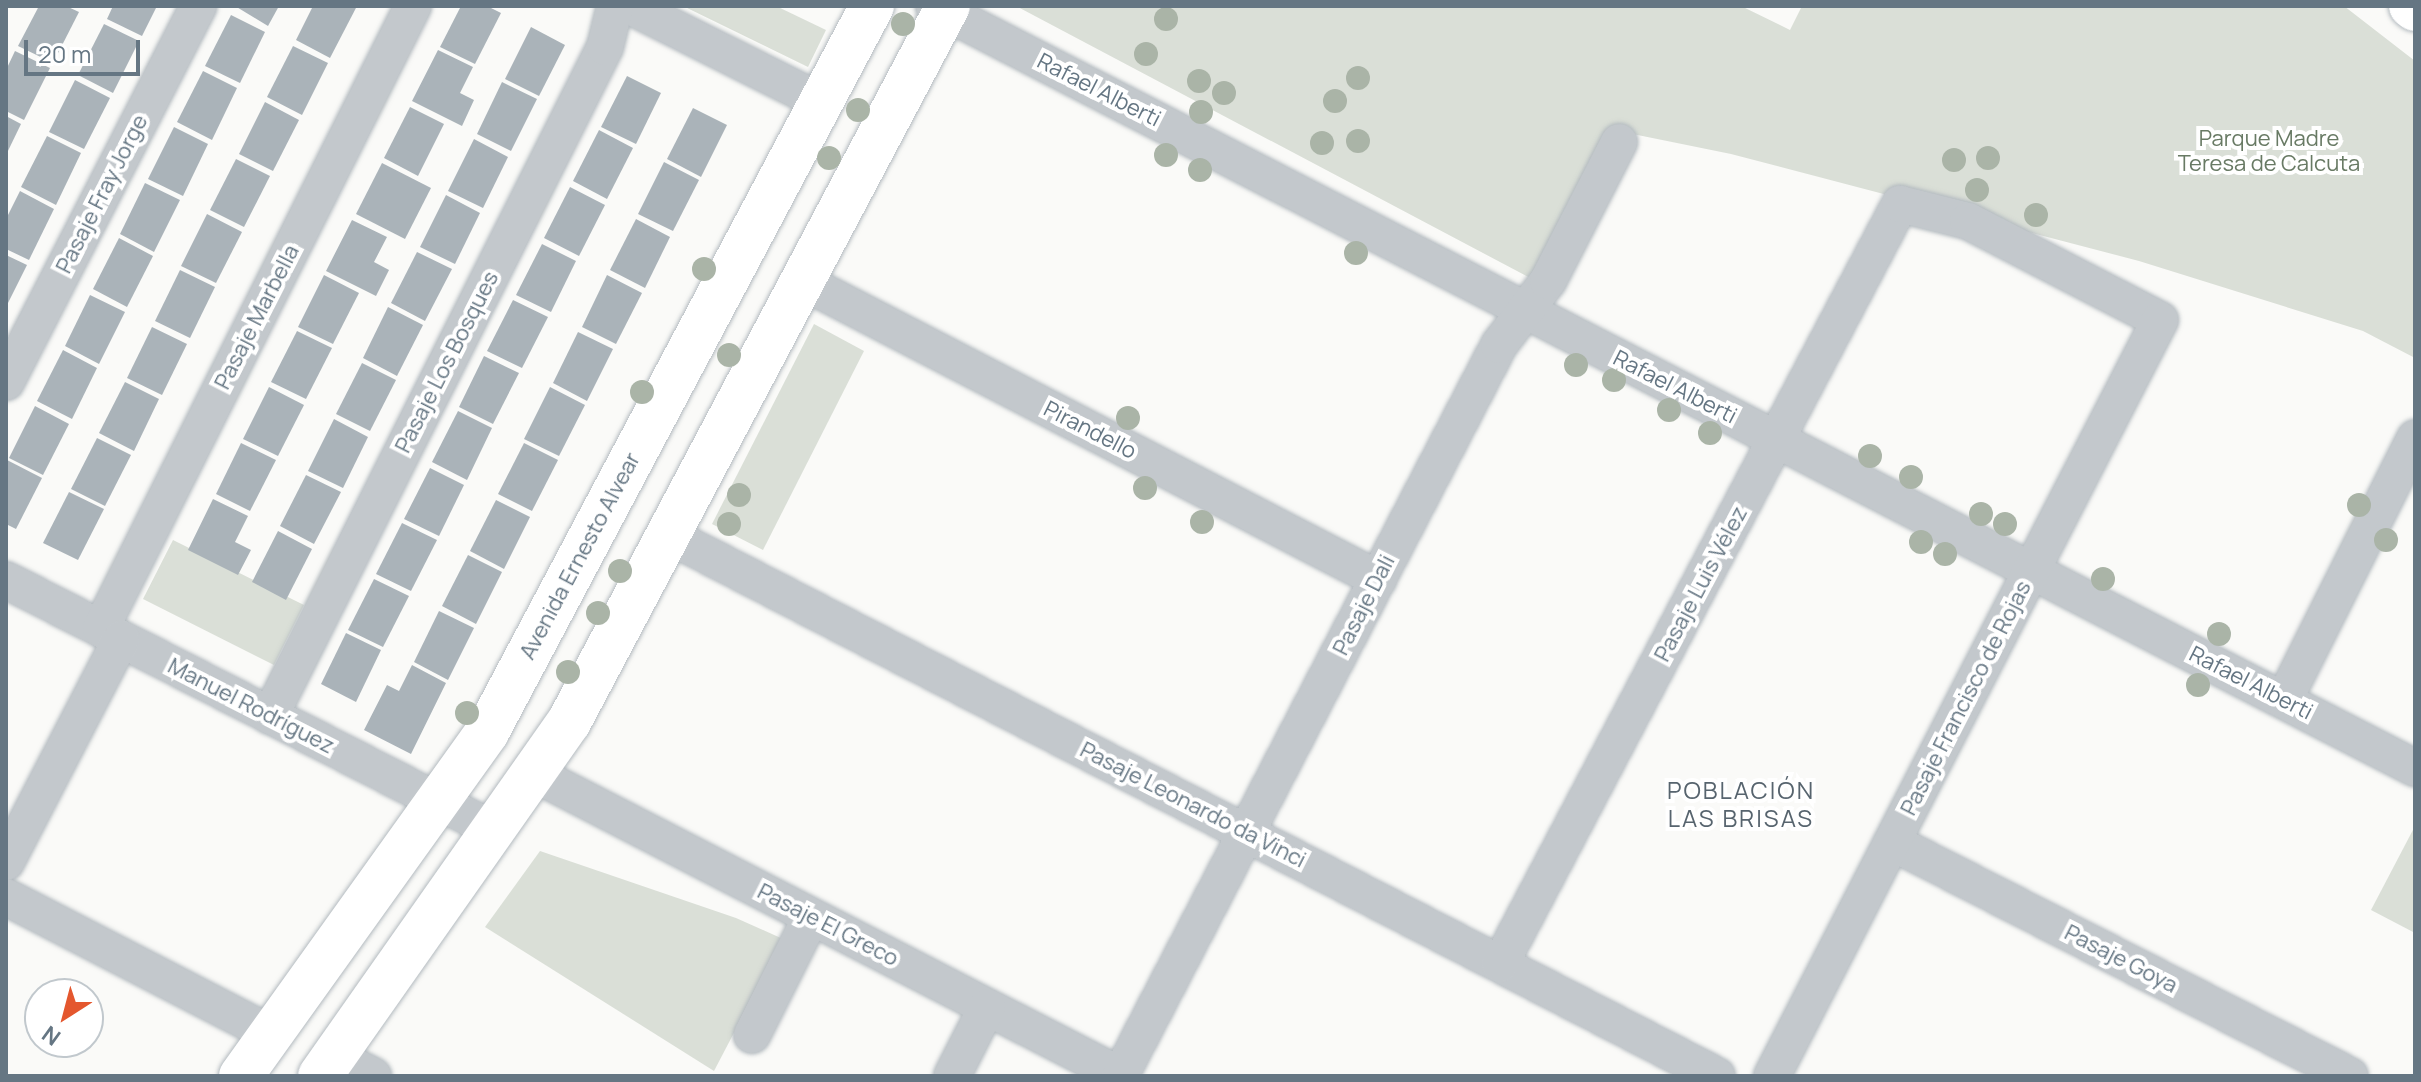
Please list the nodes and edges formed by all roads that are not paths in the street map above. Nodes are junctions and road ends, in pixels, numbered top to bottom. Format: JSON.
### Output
{"nodes":[{"id":1,"x":198,"y":6,"type":"edge"},
{"id":2,"x":413,"y":6,"type":"edge"},
{"id":3,"x":615,"y":6,"type":"edge"},
{"id":4,"x":630,"y":6,"type":"edge"},
{"id":5,"x":872,"y":6,"type":"edge"},
{"id":6,"x":943,"y":8,"type":"edge"},
{"id":7,"x":822,"y":102,"type":"junction"},
{"id":8,"x":1619,"y":142,"type":"dead end"},
{"id":9,"x":1900,"y":204,"type":"joint"},
{"id":10,"x":802,"y":281,"type":"junction"},
{"id":11,"x":1526,"y":310,"type":"junction"},
{"id":12,"x":6,"y":382,"type":"edge"},
{"id":13,"x":2415,"y":438,"type":"edge"},
{"id":14,"x":1777,"y":439,"type":"junction"},
{"id":15,"x":668,"y":535,"type":"junction"},
{"id":16,"x":2031,"y":571,"type":"junction"},
{"id":17,"x":1378,"y":579,"type":"junction"},
{"id":18,"x":6,"y":580,"type":"edge"},
{"id":19,"x":111,"y":634,"type":"junction"},
{"id":20,"x":2284,"y":700,"type":"junction"},
{"id":21,"x":270,"y":716,"type":"junction"},
{"id":22,"x":2415,"y":768,"type":"edge"},
{"id":23,"x":535,"y":774,"type":"junction"},
{"id":24,"x":439,"y":804,"type":"junction"},
{"id":25,"x":496,"y":831,"type":"junction"},
{"id":26,"x":1246,"y":833,"type":"junction"},
{"id":27,"x":1892,"y":842,"type":"junction"},
{"id":28,"x":6,"y":862,"type":"edge"},
{"id":29,"x":6,"y":897,"type":"edge"},
{"id":30,"x":811,"y":917,"type":"junction"},
{"id":31,"x":1500,"y":964,"type":"junction"},
{"id":32,"x":987,"y":1007,"type":"junction"},
{"id":33,"x":271,"y":1034,"type":"junction"},
{"id":34,"x":752,"y":1035,"type":"dead end"},
{"id":35,"x":327,"y":1066,"type":"edge"},
{"id":36,"x":241,"y":1076,"type":"edge"},
{"id":37,"x":373,"y":1076,"type":"edge"},
{"id":38,"x":952,"y":1076,"type":"edge"},
{"id":39,"x":1120,"y":1076,"type":"edge"},
{"id":40,"x":1717,"y":1076,"type":"edge"},
{"id":41,"x":1772,"y":1076,"type":"edge"},
{"id":42,"x":2350,"y":1076,"type":"edge"}],
"edges":[{"from":1,"to":12,"type":"street","name":"Pasaje Fray Jorge"},
{"from":2,"to":19,"type":"street","name":"Pasaje Marbella"},
{"from":3,"to":21,"type":"street","name":"Pasaje Los Bosques"},
{"from":4,"to":7,"type":"street"},
{"from":5,"to":7,"type":"main road","name":"Avenida Ernesto Alvear"},
{"from":6,"to":10,"type":"main road"},
{"from":6,"to":11,"type":"street","name":"Rafael Alberti"},
{"from":7,"to":24,"type":"main road","name":"Avenida Ernesto Alvear"},
{"from":8,"to":11,"type":"street","name":"Pasaje Dali"},
{"from":9,"to":14,"type":"street","name":"Pasaje Luis Vélez"},
{"from":9,"to":16,"type":"street","name":"Pasaje Francisco de Rojas"},
{"from":10,"to":15,"type":"main road"},
{"from":10,"to":17,"type":"street","name":"Pirandello"},
{"from":11,"to":14,"type":"street","name":"Rafael Alberti"},
{"from":11,"to":17,"type":"street","name":"Pasaje Dali"},
{"from":13,"to":20,"type":"street"},
{"from":14,"to":16,"type":"street","name":"Rafael Alberti"},
{"from":14,"to":31,"type":"street","name":"Pasaje Luis Vélez"},
{"from":15,"to":23,"type":"main road"},
{"from":15,"to":26,"type":"street","name":"Pasaje Leonardo da Vinci"},
{"from":16,"to":20,"type":"street","name":"Rafael Alberti"},
{"from":16,"to":27,"type":"street","name":"Pasaje Francisco de Rojas"},
{"from":17,"to":26,"type":"street","name":"Pasaje Dali"},
{"from":18,"to":19,"type":"street","name":"Manuel Rodríguez"},
{"from":19,"to":21,"type":"street","name":"Manuel Rodríguez"},
{"from":19,"to":28,"type":"street","name":"Pasaje Marbella"},
{"from":20,"to":22,"type":"street","name":"Rafael Alberti"},
{"from":21,"to":24,"type":"street","name":"Manuel Rodríguez"},
{"from":23,"to":25,"type":"main road"},
{"from":23,"to":30,"type":"street","name":"Pasaje El Greco"},
{"from":24,"to":25,"type":"street","name":"Manuel Rodríguez"},
{"from":24,"to":33,"type":"main road","name":"Avenida Ernesto Alvear"},
{"from":25,"to":35,"type":"main road"},
{"from":26,"to":31,"type":"street","name":"Pasaje Leonardo da Vinci"},
{"from":26,"to":39,"type":"street","name":"Pasaje Dali"},
{"from":27,"to":41,"type":"street","name":"Pasaje Francisco de Rojas"},
{"from":27,"to":42,"type":"street","name":"Pasaje Goya"},
{"from":29,"to":33,"type":"street"},
{"from":30,"to":32,"type":"street","name":"Pasaje El Greco"},
{"from":30,"to":34,"type":"street"},
{"from":31,"to":40,"type":"street","name":"Pasaje Leonardo da Vinci"},
{"from":32,"to":38,"type":"street"},
{"from":32,"to":39,"type":"street","name":"Pasaje El Greco"},
{"from":33,"to":36,"type":"main road","name":"Avenida Ernesto Alvear"},
{"from":35,"to":37,"type":"street"}]}
